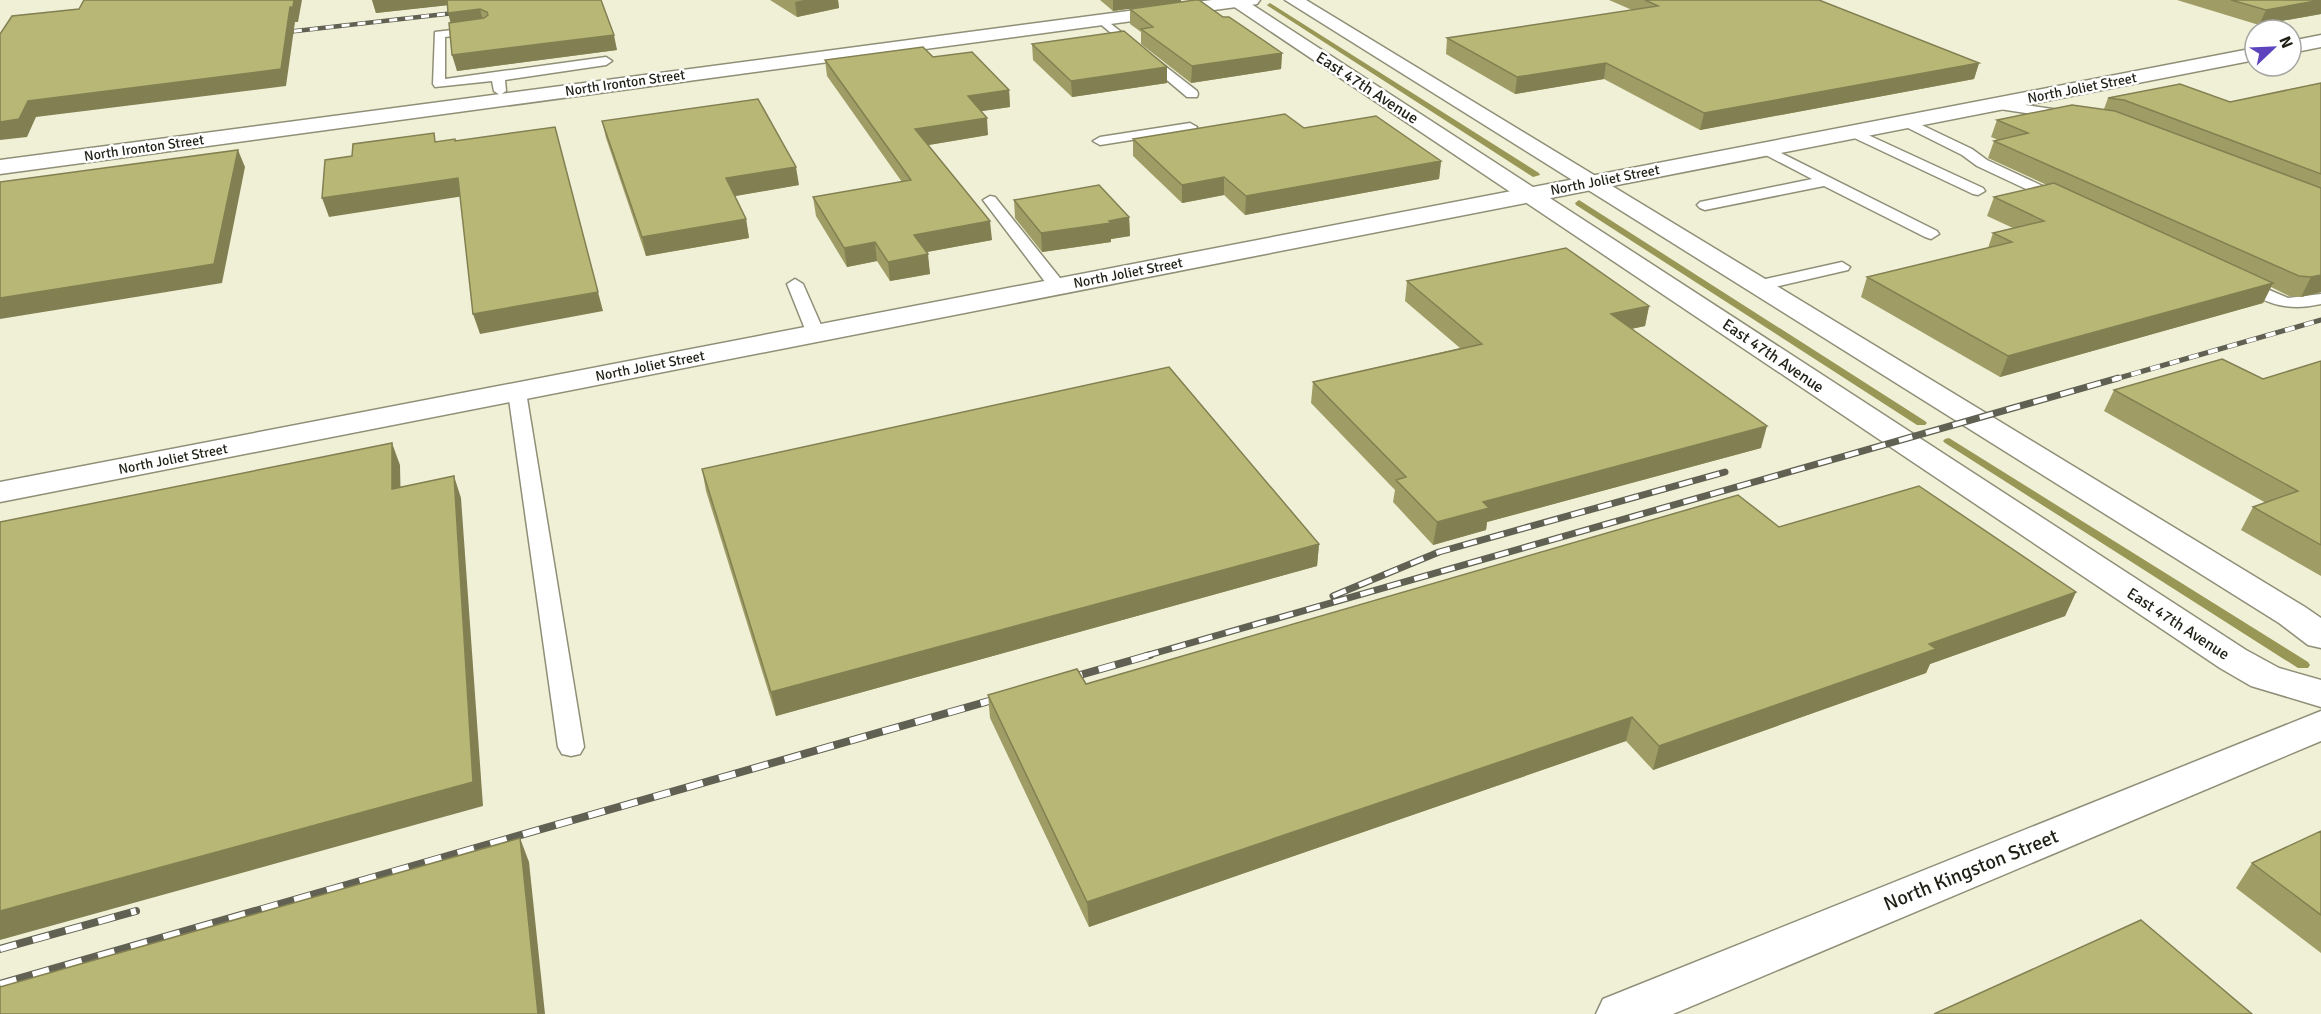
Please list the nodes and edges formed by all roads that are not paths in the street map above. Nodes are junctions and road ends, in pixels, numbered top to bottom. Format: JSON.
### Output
{"nodes":[{"id":1,"x":1294,"y":0,"type":"edge"},
{"id":2,"x":1240,"y":1,"type":"edge"},
{"id":3,"x":1102,"y":20,"type":"junction"},
{"id":4,"x":484,"y":29,"type":"edge"},
{"id":5,"x":2321,"y":41,"type":"edge"},
{"id":6,"x":2303,"y":45,"type":"edge"},
{"id":7,"x":2243,"y":56,"type":"edge"},
{"id":8,"x":606,"y":61,"type":"edge"},
{"id":9,"x":498,"y":77,"type":"junction"},
{"id":10,"x":439,"y":84,"type":"junction"},
{"id":11,"x":1192,"y":94,"type":"edge"},
{"id":12,"x":501,"y":100,"type":"junction"},
{"id":13,"x":1998,"y":105,"type":"junction"},
{"id":14,"x":440,"y":108,"type":"junction"},
{"id":15,"x":2077,"y":116,"type":"edge"},
{"id":16,"x":1907,"y":122,"type":"junction"},
{"id":17,"x":1190,"y":127,"type":"edge"},
{"id":18,"x":1853,"y":132,"type":"junction"},
{"id":19,"x":1100,"y":141,"type":"dead end"},
{"id":20,"x":1765,"y":149,"type":"junction"},
{"id":21,"x":0,"y":167,"type":"edge"},
{"id":22,"x":1826,"y":181,"type":"junction"},
{"id":23,"x":1592,"y":183,"type":"junction"},
{"id":24,"x":1978,"y":191,"type":"dead end"},
{"id":25,"x":1529,"y":195,"type":"junction"},
{"id":26,"x":990,"y":200,"type":"dead end"},
{"id":27,"x":2069,"y":203,"type":"edge"},
{"id":28,"x":1705,"y":205,"type":"dead end"},
{"id":29,"x":1931,"y":234,"type":"dead end"},
{"id":30,"x":1842,"y":267,"type":"dead end"},
{"id":31,"x":2231,"y":279,"type":"edge"},
{"id":32,"x":795,"y":284,"type":"dead end"},
{"id":33,"x":1758,"y":286,"type":"junction"},
{"id":34,"x":1058,"y":287,"type":"junction"},
{"id":35,"x":2321,"y":299,"type":"edge"},
{"id":36,"x":816,"y":334,"type":"junction"},
{"id":37,"x":517,"y":392,"type":"junction"},
{"id":38,"x":0,"y":492,"type":"edge"},
{"id":39,"x":2321,"y":636,"type":"edge"},
{"id":40,"x":2321,"y":694,"type":"edge"},
{"id":41,"x":2321,"y":725,"type":"edge"},
{"id":42,"x":571,"y":747,"type":"dead end"},
{"id":43,"x":1620,"y":1014,"type":"edge"}],
"edges":[{"from":1,"to":23,"type":"street"},
{"from":2,"to":3,"type":"street","name":"North Ironton Street"},
{"from":2,"to":25,"type":"street","name":"East 47th Avenue"},
{"from":3,"to":11,"type":"lane"},
{"from":3,"to":12,"type":"street","name":"North Ironton Street"},
{"from":4,"to":10,"type":"lane"},
{"from":5,"to":6,"type":"street"},
{"from":7,"to":13,"type":"street","name":"North Joliet Street"},
{"from":8,"to":9,"type":"lane"},
{"from":9,"to":10,"type":"lane"},
{"from":9,"to":12,"type":"lane"},
{"from":10,"to":14,"type":"lane"},
{"from":12,"to":14,"type":"street","name":"North Ironton Street"},
{"from":13,"to":15,"type":"lane"},
{"from":13,"to":16,"type":"street","name":"North Joliet Street"},
{"from":14,"to":21,"type":"street","name":"North Ironton Street"},
{"from":16,"to":18,"type":"street","name":"North Joliet Street"},
{"from":16,"to":27,"type":"lane"},
{"from":17,"to":19,"type":"lane"},
{"from":18,"to":20,"type":"street","name":"North Joliet Street"},
{"from":18,"to":24,"type":"lane"},
{"from":20,"to":22,"type":"lane"},
{"from":20,"to":23,"type":"street","name":"North Joliet Street"},
{"from":22,"to":28,"type":"lane"},
{"from":22,"to":29,"type":"lane"},
{"from":23,"to":25,"type":"street","name":"North Joliet Street"},
{"from":23,"to":33,"type":"street"},
{"from":25,"to":34,"type":"street","name":"North Joliet Street"},
{"from":25,"to":40,"type":"street","name":"East 47th Avenue"},
{"from":26,"to":34,"type":"lane"},
{"from":30,"to":33,"type":"lane"},
{"from":31,"to":35,"type":"lane"},
{"from":32,"to":36,"type":"lane"},
{"from":33,"to":39,"type":"street"},
{"from":34,"to":36,"type":"street","name":"North Joliet Street"},
{"from":36,"to":37,"type":"street","name":"North Joliet Street"},
{"from":37,"to":38,"type":"street","name":"North Joliet Street"},
{"from":37,"to":42,"type":"lane"},
{"from":41,"to":43,"type":"street","name":"North Kingston Street"}]}
